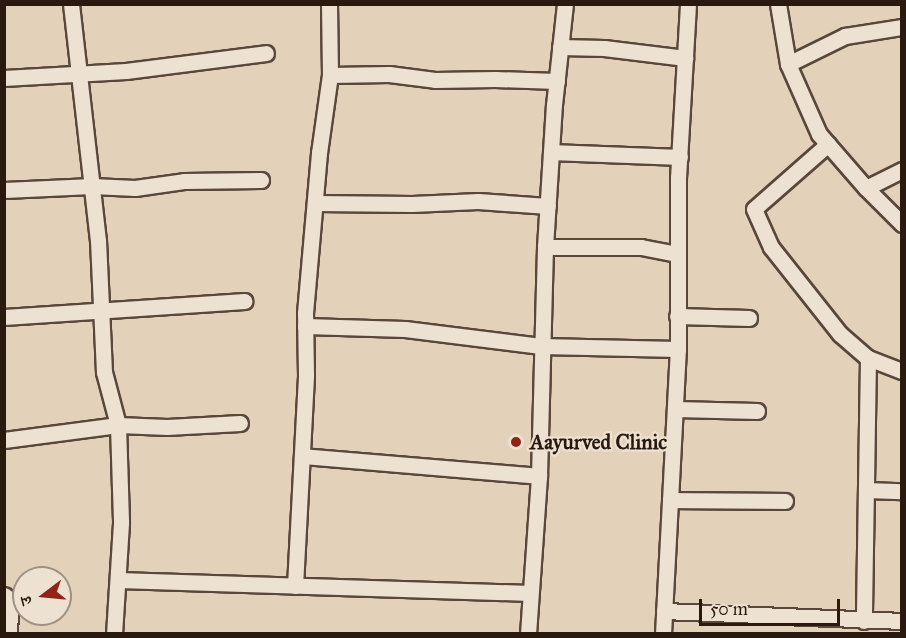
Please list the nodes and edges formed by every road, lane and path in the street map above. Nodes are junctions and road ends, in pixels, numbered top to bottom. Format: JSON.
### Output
{"nodes":[{"id":1,"x":70,"y":4,"type":"edge"},
{"id":2,"x":329,"y":4,"type":"edge"},
{"id":3,"x":565,"y":4,"type":"edge"},
{"id":4,"x":688,"y":4,"type":"edge"},
{"id":5,"x":778,"y":4,"type":"edge"},
{"id":6,"x":902,"y":27,"type":"edge"},
{"id":7,"x":560,"y":47,"type":"junction"},
{"id":8,"x":266,"y":53,"type":"dead end"},
{"id":9,"x":684,"y":58,"type":"junction"},
{"id":10,"x":788,"y":64,"type":"junction"},
{"id":11,"x":79,"y":73,"type":"junction"},
{"id":12,"x":330,"y":75,"type":"junction"},
{"id":13,"x":4,"y":78,"type":"edge"},
{"id":14,"x":557,"y":81,"type":"junction"},
{"id":15,"x":828,"y":144,"type":"junction"},
{"id":16,"x":551,"y":152,"type":"junction"},
{"id":17,"x":680,"y":157,"type":"junction"},
{"id":18,"x":902,"y":170,"type":"edge"},
{"id":19,"x":261,"y":180,"type":"dead end"},
{"id":20,"x":92,"y":186,"type":"junction"},
{"id":21,"x":866,"y":188,"type":"junction"},
{"id":22,"x":4,"y":190,"type":"edge"},
{"id":23,"x":315,"y":203,"type":"junction"},
{"id":24,"x":548,"y":206,"type":"junction"},
{"id":25,"x":902,"y":224,"type":"edge"},
{"id":26,"x":545,"y":247,"type":"junction"},
{"id":27,"x":676,"y":254,"type":"junction"},
{"id":28,"x":244,"y":301,"type":"dead end"},
{"id":29,"x":101,"y":310,"type":"junction"},
{"id":30,"x":677,"y":316,"type":"junction"},
{"id":31,"x":4,"y":317,"type":"edge"},
{"id":32,"x":749,"y":318,"type":"dead end"},
{"id":33,"x":305,"y":326,"type":"junction"},
{"id":34,"x":541,"y":346,"type":"junction"},
{"id":35,"x":678,"y":349,"type":"junction"},
{"id":36,"x":868,"y":358,"type":"junction"},
{"id":37,"x":902,"y":371,"type":"edge"},
{"id":38,"x":675,"y":409,"type":"junction"},
{"id":39,"x":757,"y":411,"type":"dead end"},
{"id":40,"x":240,"y":423,"type":"dead end"},
{"id":41,"x":118,"y":425,"type":"junction"},
{"id":42,"x":4,"y":440,"type":"edge"},
{"id":43,"x":302,"y":456,"type":"junction"},
{"id":44,"x":538,"y":476,"type":"junction"},
{"id":45,"x":866,"y":490,"type":"junction"},
{"id":46,"x":902,"y":491,"type":"edge"},
{"id":47,"x":670,"y":500,"type":"junction"},
{"id":48,"x":785,"y":501,"type":"dead end"},
{"id":49,"x":118,"y":580,"type":"junction"},
{"id":50,"x":295,"y":586,"type":"junction"},
{"id":51,"x":530,"y":592,"type":"junction"},
{"id":52,"x":4,"y":595,"type":"edge"},
{"id":53,"x":664,"y":611,"type":"junction"},
{"id":54,"x":864,"y":621,"type":"junction"},
{"id":55,"x":902,"y":621,"type":"edge"},
{"id":56,"x":9,"y":633,"type":"edge"},
{"id":57,"x":114,"y":633,"type":"edge"},
{"id":58,"x":528,"y":633,"type":"edge"},
{"id":59,"x":663,"y":633,"type":"edge"}],
"edges":[{"from":1,"to":11,"type":"street"},
{"from":2,"to":12,"type":"street"},
{"from":3,"to":7,"type":"street"},
{"from":4,"to":9,"type":"street"},
{"from":5,"to":10,"type":"street"},
{"from":6,"to":10,"type":"street"},
{"from":7,"to":9,"type":"street"},
{"from":7,"to":14,"type":"street"},
{"from":8,"to":11,"type":"street"},
{"from":9,"to":17,"type":"street"},
{"from":10,"to":15,"type":"street"},
{"from":11,"to":13,"type":"street"},
{"from":11,"to":20,"type":"street"},
{"from":12,"to":14,"type":"street"},
{"from":12,"to":23,"type":"street"},
{"from":14,"to":16,"type":"street"},
{"from":15,"to":21,"type":"street"},
{"from":15,"to":36,"type":"street"},
{"from":16,"to":17,"type":"street"},
{"from":16,"to":24,"type":"street"},
{"from":17,"to":27,"type":"street"},
{"from":18,"to":21,"type":"street"},
{"from":19,"to":20,"type":"street"},
{"from":20,"to":22,"type":"street"},
{"from":20,"to":29,"type":"street"},
{"from":21,"to":25,"type":"street"},
{"from":23,"to":24,"type":"street"},
{"from":23,"to":33,"type":"street"},
{"from":24,"to":26,"type":"street"},
{"from":26,"to":27,"type":"street"},
{"from":26,"to":34,"type":"street"},
{"from":27,"to":30,"type":"street"},
{"from":28,"to":29,"type":"street"},
{"from":29,"to":31,"type":"street"},
{"from":29,"to":41,"type":"street"},
{"from":30,"to":32,"type":"street"},
{"from":30,"to":35,"type":"street"},
{"from":33,"to":34,"type":"street"},
{"from":33,"to":43,"type":"street"},
{"from":34,"to":35,"type":"street"},
{"from":34,"to":44,"type":"street"},
{"from":35,"to":38,"type":"street"},
{"from":36,"to":37,"type":"street"},
{"from":36,"to":45,"type":"street"},
{"from":38,"to":39,"type":"street"},
{"from":38,"to":47,"type":"street"},
{"from":40,"to":41,"type":"street"},
{"from":41,"to":42,"type":"street"},
{"from":41,"to":49,"type":"street"},
{"from":43,"to":44,"type":"street"},
{"from":43,"to":50,"type":"street"},
{"from":44,"to":51,"type":"street"},
{"from":45,"to":46,"type":"street"},
{"from":45,"to":54,"type":"street"},
{"from":47,"to":48,"type":"street"},
{"from":47,"to":53,"type":"street"},
{"from":49,"to":50,"type":"street"},
{"from":49,"to":57,"type":"street"},
{"from":50,"to":51,"type":"street"},
{"from":51,"to":58,"type":"street"},
{"from":52,"to":56,"type":"street"},
{"from":53,"to":54,"type":"street"},
{"from":53,"to":59,"type":"street"},
{"from":54,"to":55,"type":"street"}]}
